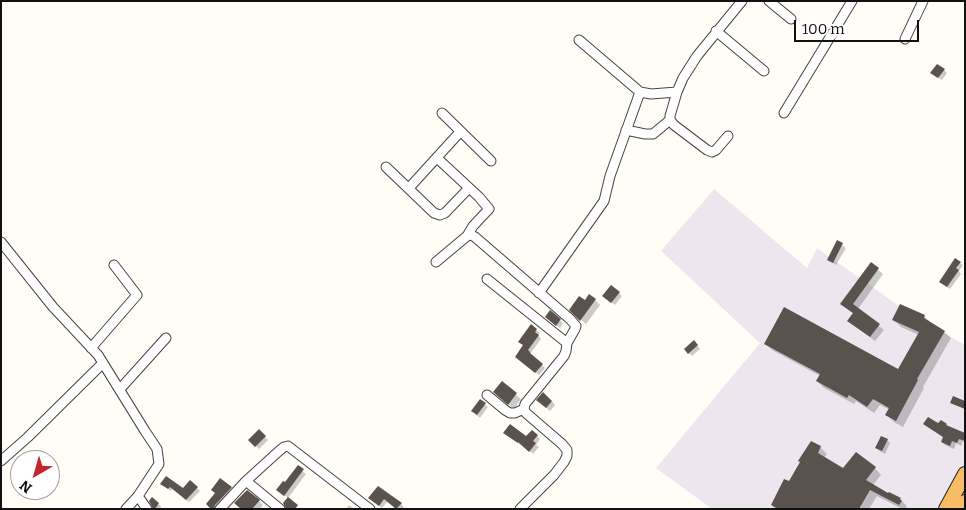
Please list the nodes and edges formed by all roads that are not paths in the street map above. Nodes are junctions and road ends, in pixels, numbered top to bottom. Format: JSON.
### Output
{"nodes":[{"id":1,"x":742,"y":1,"type":"edge"},
{"id":2,"x":769,"y":1,"type":"edge"},
{"id":3,"x":852,"y":1,"type":"edge"},
{"id":4,"x":923,"y":1,"type":"edge"},
{"id":5,"x":791,"y":19,"type":"dead end"},
{"id":6,"x":716,"y":32,"type":"junction"},
{"id":7,"x":579,"y":40,"type":"dead end"},
{"id":8,"x":904,"y":40,"type":"dead end"},
{"id":9,"x":764,"y":71,"type":"dead end"},
{"id":10,"x":640,"y":92,"type":"junction"},
{"id":11,"x":677,"y":92,"type":"junction"},
{"id":12,"x":442,"y":113,"type":"dead end"},
{"id":13,"x":784,"y":113,"type":"dead end"},
{"id":14,"x":670,"y":120,"type":"junction"},
{"id":15,"x":626,"y":130,"type":"junction"},
{"id":16,"x":460,"y":132,"type":"junction"},
{"id":17,"x":728,"y":136,"type":"dead end"},
{"id":18,"x":437,"y":158,"type":"junction"},
{"id":19,"x":491,"y":161,"type":"dead end"},
{"id":20,"x":386,"y":167,"type":"dead end"},
{"id":21,"x":409,"y":188,"type":"junction"},
{"id":22,"x":469,"y":188,"type":"junction"},
{"id":23,"x":467,"y":236,"type":"junction"},
{"id":24,"x":1,"y":242,"type":"edge"},
{"id":25,"x":436,"y":262,"type":"dead end"},
{"id":26,"x":114,"y":265,"type":"dead end"},
{"id":27,"x":487,"y":279,"type":"dead end"},
{"id":28,"x":539,"y":293,"type":"junction"},
{"id":29,"x":166,"y":338,"type":"dead end"},
{"id":30,"x":567,"y":343,"type":"junction"},
{"id":31,"x":91,"y":348,"type":"junction"},
{"id":32,"x":103,"y":363,"type":"junction"},
{"id":33,"x":120,"y":389,"type":"junction"},
{"id":34,"x":488,"y":395,"type":"dead end"},
{"id":35,"x":524,"y":409,"type":"junction"},
{"id":36,"x":1,"y":461,"type":"edge"},
{"id":37,"x":965,"y":474,"type":"edge"},
{"id":38,"x":246,"y":481,"type":"junction"},
{"id":39,"x":138,"y":496,"type":"junction"},
{"id":40,"x":965,"y":502,"type":"edge"},
{"id":41,"x":126,"y":509,"type":"edge"},
{"id":42,"x":146,"y":509,"type":"edge"},
{"id":43,"x":220,"y":509,"type":"edge"},
{"id":44,"x":280,"y":509,"type":"edge"},
{"id":45,"x":370,"y":509,"type":"edge"},
{"id":46,"x":520,"y":509,"type":"edge"},
{"id":47,"x":946,"y":509,"type":"edge"},
{"id":48,"x":961,"y":509,"type":"edge"}],
"edges":[{"from":1,"to":6,"type":"street"},
{"from":2,"to":5,"type":"street"},
{"from":3,"to":13,"type":"street"},
{"from":4,"to":8,"type":"street"},
{"from":6,"to":9,"type":"street"},
{"from":6,"to":11,"type":"street"},
{"from":7,"to":10,"type":"street"},
{"from":10,"to":11,"type":"street"},
{"from":10,"to":15,"type":"street"},
{"from":11,"to":14,"type":"street"},
{"from":12,"to":16,"type":"street"},
{"from":14,"to":15,"type":"street"},
{"from":14,"to":17,"type":"street"},
{"from":15,"to":28,"type":"street"},
{"from":16,"to":18,"type":"street"},
{"from":16,"to":19,"type":"street"},
{"from":18,"to":21,"type":"street"},
{"from":18,"to":22,"type":"street"},
{"from":20,"to":21,"type":"street"},
{"from":21,"to":22,"type":"street"},
{"from":22,"to":23,"type":"street"},
{"from":23,"to":25,"type":"street"},
{"from":23,"to":28,"type":"street"},
{"from":24,"to":31,"type":"street"},
{"from":26,"to":31,"type":"street"},
{"from":27,"to":30,"type":"street"},
{"from":28,"to":30,"type":"street"},
{"from":29,"to":33,"type":"street"},
{"from":30,"to":35,"type":"street"},
{"from":31,"to":32,"type":"street"},
{"from":32,"to":33,"type":"street"},
{"from":32,"to":36,"type":"street"},
{"from":33,"to":39,"type":"street"},
{"from":34,"to":35,"type":"street"},
{"from":35,"to":46,"type":"street"},
{"from":37,"to":47,"type":"highway"},
{"from":38,"to":43,"type":"street"},
{"from":38,"to":44,"type":"street"},
{"from":38,"to":45,"type":"street"},
{"from":39,"to":41,"type":"street"},
{"from":39,"to":42,"type":"street"},
{"from":40,"to":48,"type":"highway"}]}
